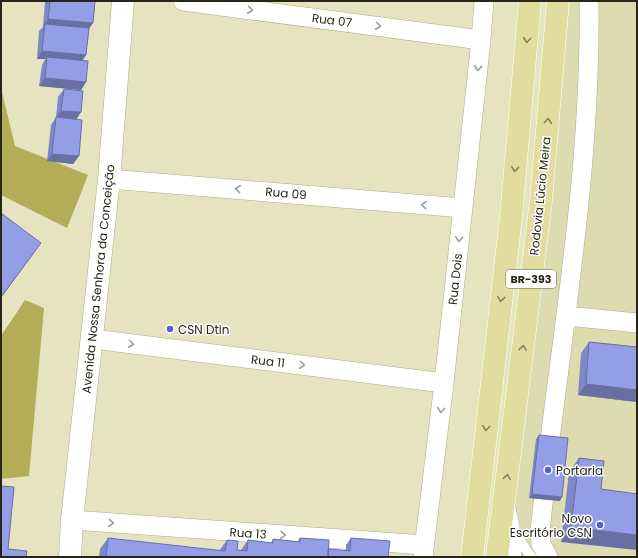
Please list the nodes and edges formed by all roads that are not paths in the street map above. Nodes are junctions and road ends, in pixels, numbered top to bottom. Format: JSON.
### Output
{"nodes":[{"id":1,"x":122,"y":1,"type":"edge"},
{"id":2,"x":183,"y":1,"type":"edge"},
{"id":3,"x":484,"y":1,"type":"edge"},
{"id":4,"x":530,"y":1,"type":"edge"},
{"id":5,"x":558,"y":1,"type":"edge"},
{"id":6,"x":588,"y":1,"type":"edge"},
{"id":7,"x":481,"y":40,"type":"junction"},
{"id":8,"x":109,"y":179,"type":"junction"},
{"id":9,"x":463,"y":208,"type":"junction"},
{"id":10,"x":567,"y":316,"type":"junction"},
{"id":11,"x":637,"y":323,"type":"edge"},
{"id":12,"x":93,"y":339,"type":"junction"},
{"id":13,"x":444,"y":383,"type":"junction"},
{"id":14,"x":504,"y":504,"type":"junction"},
{"id":15,"x":72,"y":520,"type":"junction"},
{"id":16,"x":514,"y":532,"type":"junction"},
{"id":17,"x":540,"y":538,"type":"junction"},
{"id":18,"x":424,"y":551,"type":"edge"},
{"id":19,"x":70,"y":557,"type":"edge"},
{"id":20,"x":472,"y":557,"type":"edge"},
{"id":21,"x":497,"y":557,"type":"edge"},
{"id":22,"x":512,"y":557,"type":"edge"},
{"id":23,"x":531,"y":557,"type":"edge"},
{"id":24,"x":548,"y":557,"type":"edge"}],
"edges":[{"from":1,"to":8,"type":"street","name":"Avenida Nossa Senhora da Conceição"},
{"from":2,"to":7,"type":"street","name":"Rua 07","one_way":true},
{"from":3,"to":7,"type":"street","name":"Rua Dois"},
{"from":4,"to":20,"type":"main road","number":"BR-393","one_way":true},
{"from":14,"to":5,"type":"main road","name":"Rodovia Lúcio Meira","number":"BR-393","one_way":true},
{"from":6,"to":10,"type":"street"},
{"from":7,"to":9,"type":"street","name":"Rua Dois","one_way":true},
{"from":9,"to":8,"type":"street","name":"Rua 09","one_way":true},
{"from":8,"to":12,"type":"street","name":"Avenida Nossa Senhora da Conceição"},
{"from":9,"to":13,"type":"street","name":"Rua Dois","one_way":true},
{"from":10,"to":11,"type":"street"},
{"from":10,"to":17,"type":"street"},
{"from":12,"to":13,"type":"street","name":"Rua 11","one_way":true},
{"from":12,"to":15,"type":"street","name":"Avenida Nossa Senhora da Conceição"},
{"from":13,"to":18,"type":"street","name":"Rua Dois","one_way":true},
{"from":14,"to":16,"type":"street"},
{"from":14,"to":21,"type":"main road","name":"Rodovia Lúcio Meira","number":"BR-393"},
{"from":15,"to":18,"type":"street","name":"Rua 13","one_way":true},
{"from":15,"to":19,"type":"street","name":"Avenida Nossa Senhora da Conceição"},
{"from":16,"to":17,"type":"street"},
{"from":16,"to":22,"type":"street"},
{"from":16,"to":23,"type":"lane"},
{"from":17,"to":24,"type":"street"}]}
